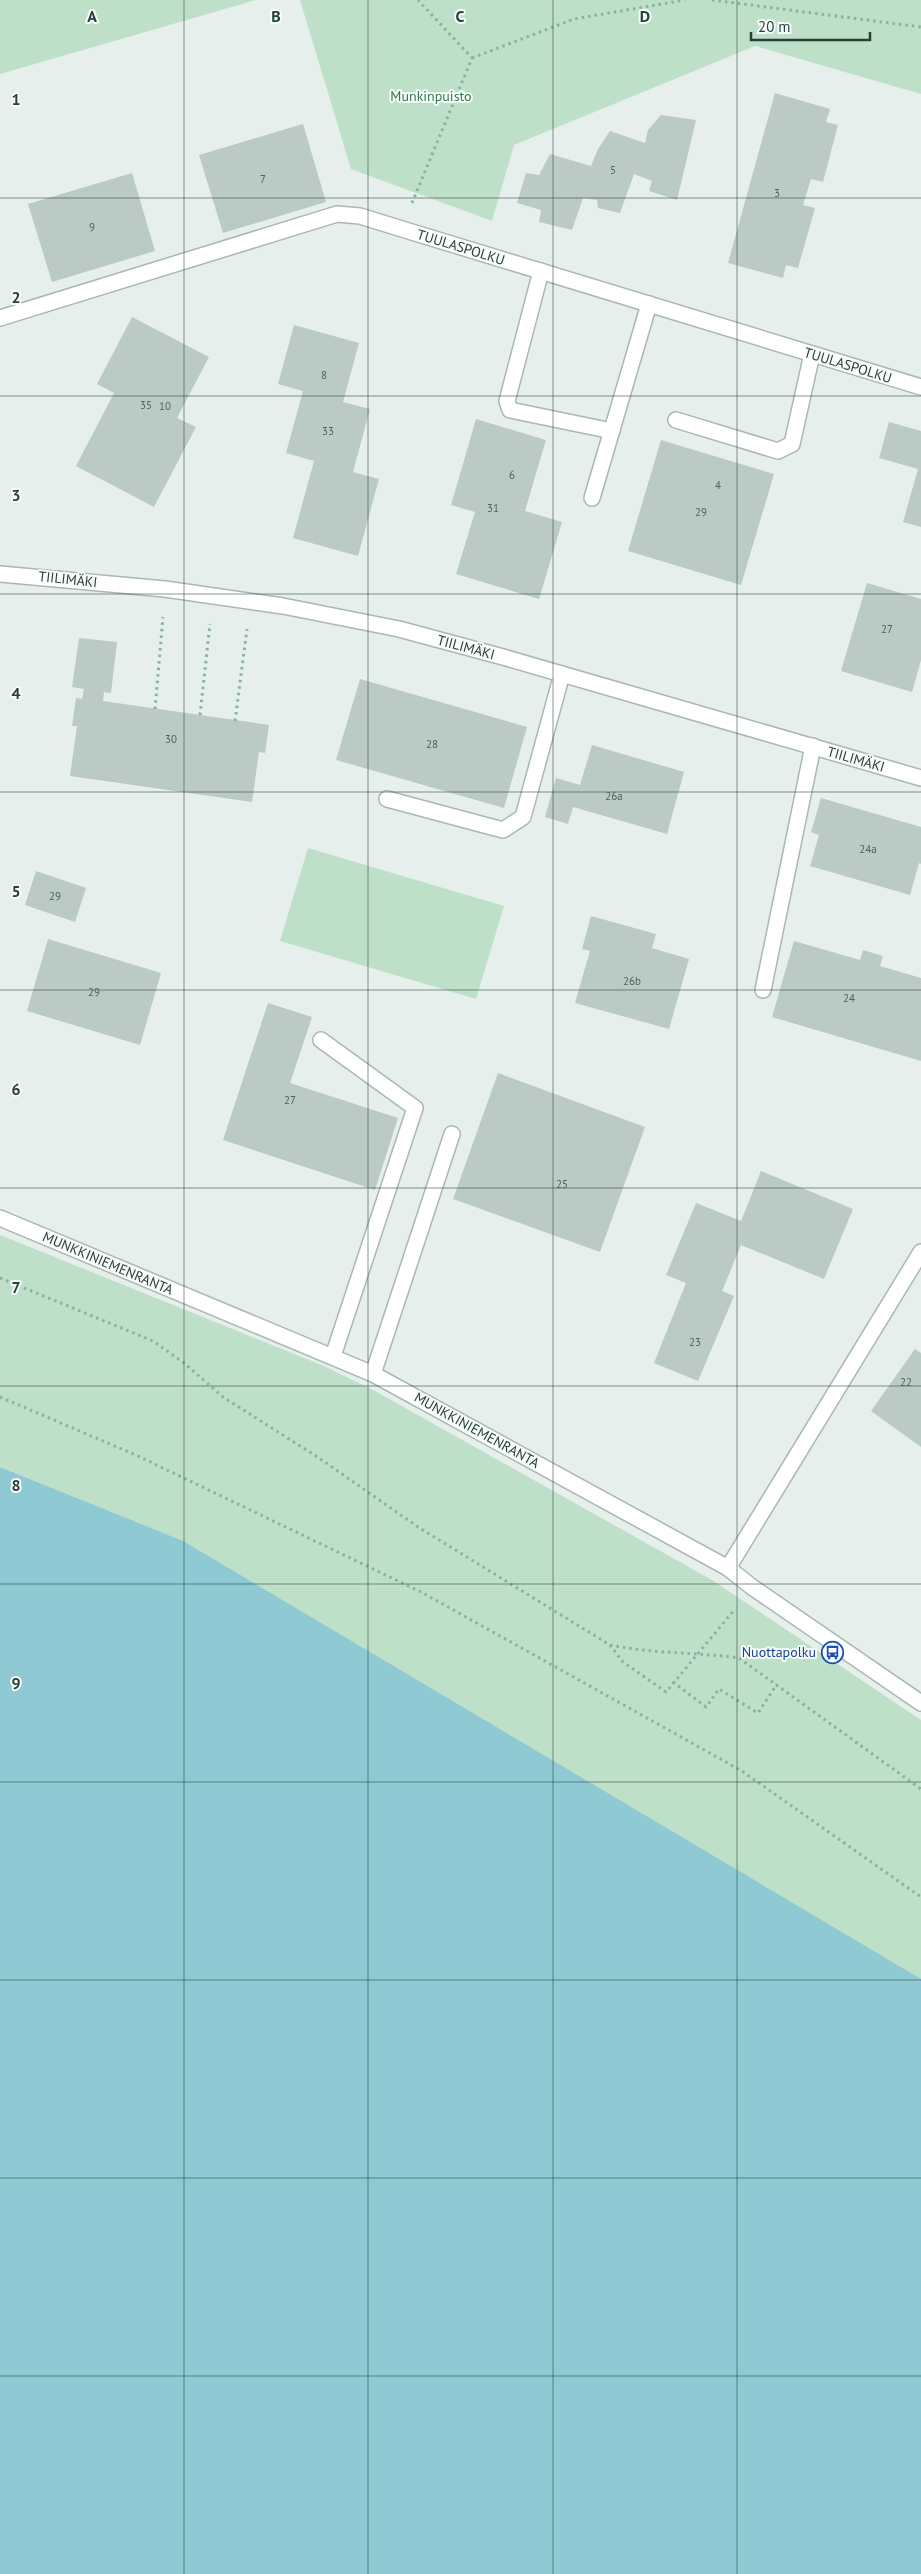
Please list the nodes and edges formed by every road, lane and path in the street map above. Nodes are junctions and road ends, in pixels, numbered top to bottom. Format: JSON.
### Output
{"nodes":[{"id":1,"x":418,"y":0,"type":"edge"},
{"id":2,"x":685,"y":0,"type":"edge"},
{"id":3,"x":712,"y":0,"type":"edge"},
{"id":4,"x":921,"y":27,"type":"edge"},
{"id":5,"x":472,"y":58,"type":"junction"},
{"id":6,"x":402,"y":228,"type":"junction"},
{"id":7,"x":541,"y":271,"type":"junction"},
{"id":8,"x":649,"y":304,"type":"junction"},
{"id":9,"x":0,"y":318,"type":"edge"},
{"id":10,"x":812,"y":354,"type":"junction"},
{"id":11,"x":921,"y":387,"type":"edge"},
{"id":12,"x":676,"y":420,"type":"dead end"},
{"id":13,"x":612,"y":431,"type":"junction"},
{"id":14,"x":592,"y":498,"type":"dead end"},
{"id":15,"x":0,"y":574,"type":"edge"},
{"id":16,"x":166,"y":589,"type":"junction"},
{"id":17,"x":213,"y":596,"type":"junction"},
{"id":18,"x":251,"y":601,"type":"junction"},
{"id":19,"x":562,"y":674,"type":"junction"},
{"id":20,"x":155,"y":709,"type":"dead end"},
{"id":21,"x":200,"y":715,"type":"dead end"},
{"id":22,"x":236,"y":720,"type":"dead end"},
{"id":23,"x":813,"y":746,"type":"junction"},
{"id":24,"x":921,"y":778,"type":"edge"},
{"id":25,"x":387,"y":799,"type":"dead end"},
{"id":26,"x":763,"y":990,"type":"dead end"},
{"id":27,"x":321,"y":1040,"type":"dead end"},
{"id":28,"x":452,"y":1134,"type":"dead end"},
{"id":29,"x":0,"y":1218,"type":"edge"},
{"id":30,"x":921,"y":1252,"type":"edge"},
{"id":31,"x":0,"y":1278,"type":"edge"},
{"id":32,"x":334,"y":1356,"type":"junction"},
{"id":33,"x":373,"y":1374,"type":"junction"},
{"id":34,"x":0,"y":1397,"type":"edge"},
{"id":35,"x":728,"y":1568,"type":"junction"},
{"id":36,"x":752,"y":1588,"type":"junction"},
{"id":37,"x":610,"y":1645,"type":"junction"},
{"id":38,"x":698,"y":1654,"type":"junction"},
{"id":39,"x":673,"y":1682,"type":"junction"},
{"id":40,"x":777,"y":1684,"type":"junction"},
{"id":41,"x":921,"y":1703,"type":"edge"},
{"id":42,"x":921,"y":1789,"type":"edge"},
{"id":43,"x":921,"y":1897,"type":"edge"}],
"edges":[{"from":1,"to":5,"type":"path"},
{"from":2,"to":5,"type":"path"},
{"from":3,"to":4,"type":"path"},
{"from":5,"to":6,"type":"path"},
{"from":6,"to":7,"type":"street","name":"TUULASPOLKU"},
{"from":6,"to":9,"type":"street","name":"TUULASPOLKU"},
{"from":7,"to":8,"type":"street","name":"TUULASPOLKU"},
{"from":7,"to":13,"type":"street"},
{"from":8,"to":10,"type":"street","name":"TUULASPOLKU"},
{"from":8,"to":13,"type":"street"},
{"from":10,"to":11,"type":"street","name":"TUULASPOLKU"},
{"from":10,"to":12,"type":"street"},
{"from":13,"to":14,"type":"street"},
{"from":15,"to":16,"type":"street","name":"TIILIMÄKI"},
{"from":16,"to":17,"type":"street","name":"TIILIMÄKI"},
{"from":16,"to":20,"type":"path"},
{"from":17,"to":18,"type":"street","name":"TIILIMÄKI"},
{"from":17,"to":21,"type":"path"},
{"from":18,"to":19,"type":"street","name":"TIILIMÄKI"},
{"from":18,"to":22,"type":"path"},
{"from":19,"to":23,"type":"street","name":"TIILIMÄKI"},
{"from":19,"to":25,"type":"street"},
{"from":23,"to":24,"type":"street","name":"TIILIMÄKI"},
{"from":23,"to":26,"type":"street"},
{"from":27,"to":32,"type":"street"},
{"from":28,"to":33,"type":"street"},
{"from":29,"to":32,"type":"street","name":"MUNKKINIEMENRANTA"},
{"from":30,"to":35,"type":"street"},
{"from":31,"to":37,"type":"path"},
{"from":32,"to":33,"type":"street","name":"MUNKKINIEMENRANTA"},
{"from":33,"to":35,"type":"street","name":"MUNKKINIEMENRANTA"},
{"from":34,"to":43,"type":"path"},
{"from":35,"to":36,"type":"street","name":"MUNKKINIEMENRANTA"},
{"from":36,"to":38,"type":"path"},
{"from":36,"to":41,"type":"street","name":"MUNKKINIEMENRANTA"},
{"from":37,"to":38,"type":"path"},
{"from":37,"to":39,"type":"path"},
{"from":38,"to":39,"type":"path"},
{"from":38,"to":40,"type":"path"},
{"from":39,"to":40,"type":"path"},
{"from":40,"to":42,"type":"path"}]}
